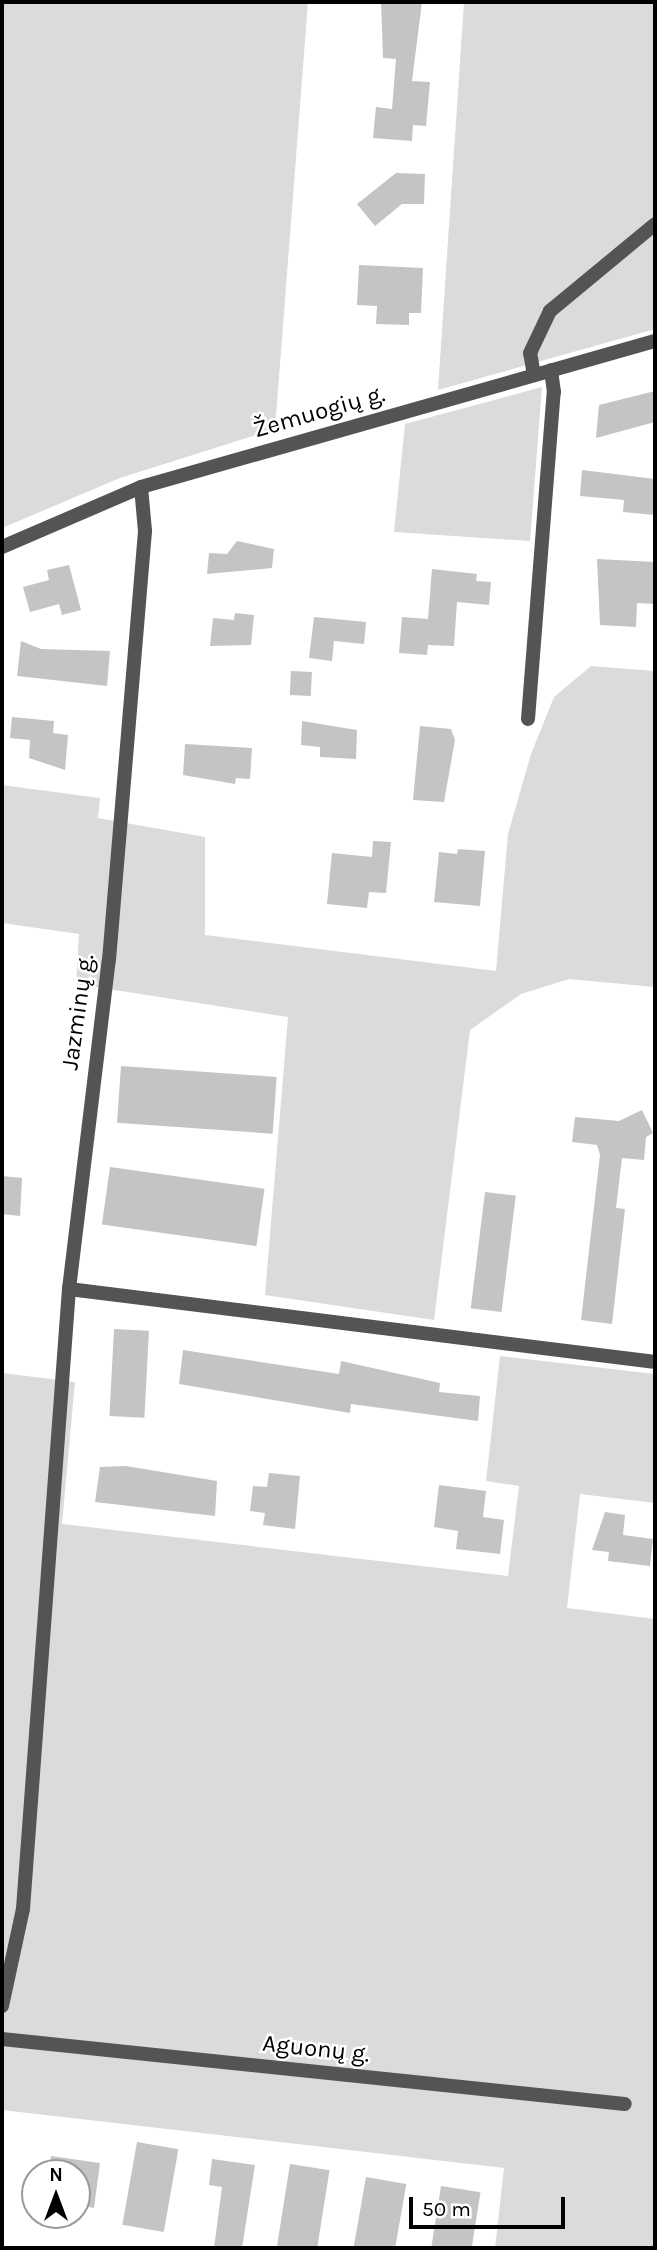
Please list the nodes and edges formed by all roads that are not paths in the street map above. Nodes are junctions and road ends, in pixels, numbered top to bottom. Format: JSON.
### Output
{"nodes":[{"id":1,"x":655,"y":224,"type":"edge"},
{"id":2,"x":655,"y":341,"type":"edge"},
{"id":3,"x":551,"y":370,"type":"junction"},
{"id":4,"x":534,"y":375,"type":"junction"},
{"id":5,"x":141,"y":487,"type":"junction"},
{"id":6,"x":2,"y":547,"type":"edge"},
{"id":7,"x":528,"y":719,"type":"dead end"},
{"id":8,"x":69,"y":1289,"type":"junction"},
{"id":9,"x":655,"y":1362,"type":"edge"},
{"id":10,"x":2,"y":2006,"type":"edge"},
{"id":11,"x":2,"y":2039,"type":"edge"},
{"id":12,"x":625,"y":2104,"type":"dead end"}],
"edges":[{"from":1,"to":4,"type":"street"},
{"from":2,"to":3,"type":"street","name":"Žemuogių g."},
{"from":3,"to":4,"type":"street","name":"Žemuogių g."},
{"from":3,"to":7,"type":"street"},
{"from":4,"to":5,"type":"street","name":"Žemuogių g."},
{"from":5,"to":6,"type":"street","name":"Žemuogių g."},
{"from":5,"to":8,"type":"street","name":"Jazminų g."},
{"from":8,"to":9,"type":"street"},
{"from":8,"to":10,"type":"street","name":"Jazminų g."},
{"from":11,"to":12,"type":"street","name":"Aguonų g."}]}
